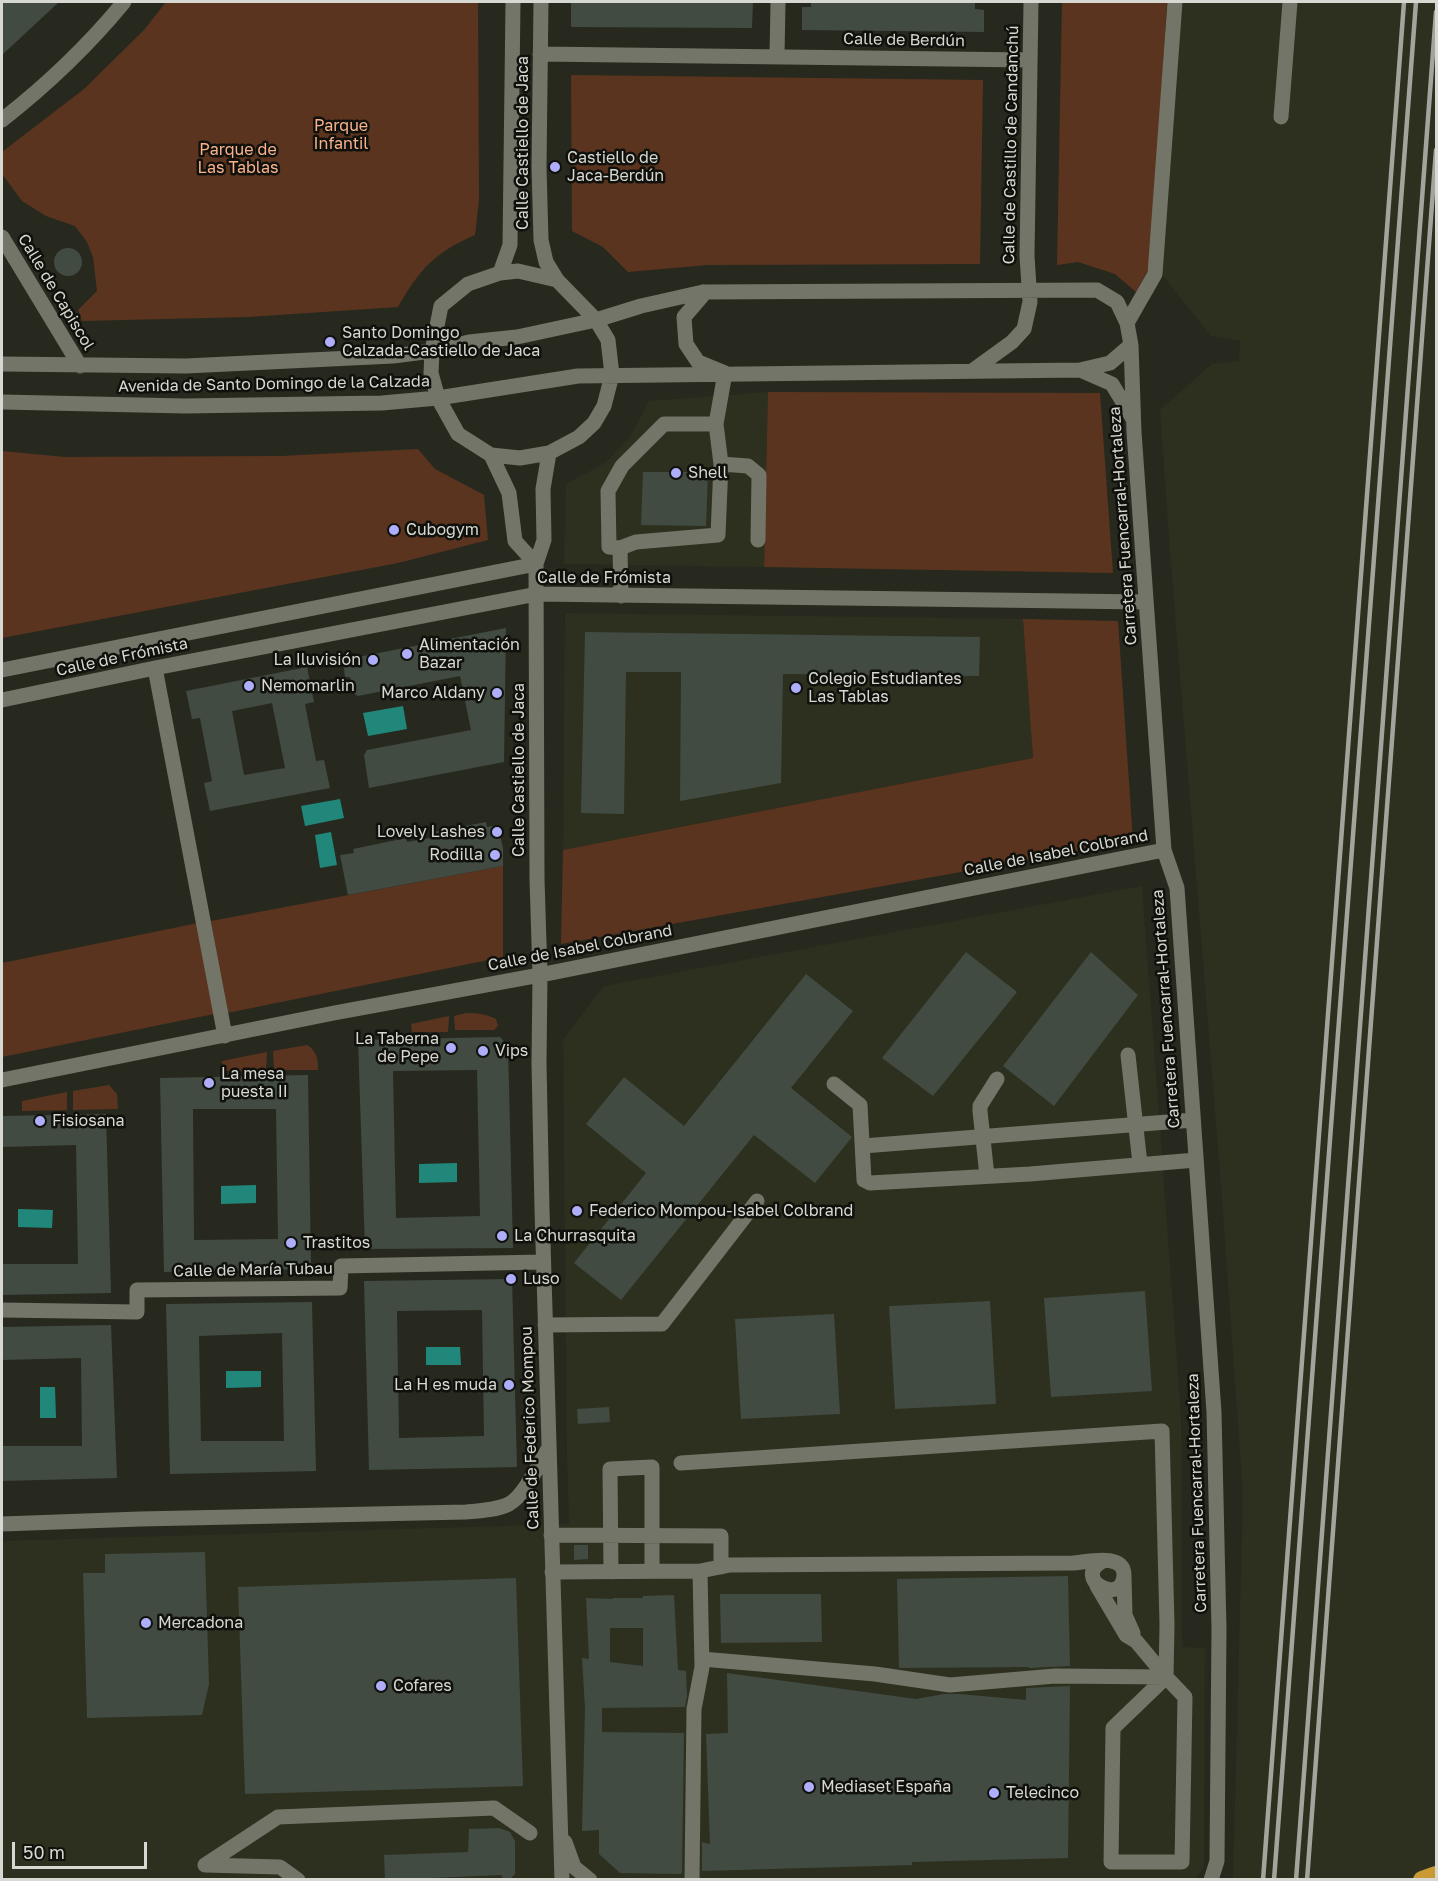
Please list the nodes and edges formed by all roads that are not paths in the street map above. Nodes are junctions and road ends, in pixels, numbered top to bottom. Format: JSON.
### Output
{"nodes":[{"id":1,"x":124,"y":2,"type":"edge"},
{"id":2,"x":513,"y":2,"type":"edge"},
{"id":3,"x":541,"y":2,"type":"edge"},
{"id":4,"x":778,"y":2,"type":"edge"},
{"id":5,"x":1031,"y":2,"type":"edge"},
{"id":6,"x":1175,"y":2,"type":"edge"},
{"id":7,"x":1290,"y":2,"type":"edge"},
{"id":8,"x":540,"y":54,"type":"junction"},
{"id":9,"x":777,"y":56,"type":"junction"},
{"id":10,"x":1030,"y":60,"type":"junction"},
{"id":11,"x":1281,"y":117,"type":"dead end"},
{"id":12,"x":2,"y":120,"type":"edge"},
{"id":13,"x":2,"y":237,"type":"edge"},
{"id":14,"x":500,"y":273,"type":"junction"},
{"id":15,"x":557,"y":280,"type":"junction"},
{"id":16,"x":1029,"y":289,"type":"junction"},
{"id":17,"x":703,"y":292,"type":"junction"},
{"id":18,"x":596,"y":320,"type":"junction"},
{"id":19,"x":1127,"y":323,"type":"junction"},
{"id":20,"x":1131,"y":345,"type":"junction"},
{"id":21,"x":432,"y":351,"type":"junction"},
{"id":22,"x":2,"y":364,"type":"edge"},
{"id":23,"x":80,"y":366,"type":"junction"},
{"id":24,"x":1080,"y":370,"type":"junction"},
{"id":25,"x":972,"y":371,"type":"junction"},
{"id":26,"x":725,"y":373,"type":"junction"},
{"id":27,"x":612,"y":375,"type":"junction"},
{"id":28,"x":438,"y":398,"type":"junction"},
{"id":29,"x":2,"y":402,"type":"edge"},
{"id":30,"x":1134,"y":422,"type":"junction"},
{"id":31,"x":716,"y":424,"type":"junction"},
{"id":32,"x":549,"y":453,"type":"junction"},
{"id":33,"x":491,"y":455,"type":"junction"},
{"id":34,"x":721,"y":464,"type":"junction"},
{"id":35,"x":758,"y":540,"type":"dead end"},
{"id":36,"x":620,"y":548,"type":"junction"},
{"id":37,"x":536,"y":564,"type":"junction"},
{"id":38,"x":537,"y":594,"type":"junction"},
{"id":39,"x":621,"y":596,"type":"junction"},
{"id":40,"x":1145,"y":603,"type":"junction"},
{"id":41,"x":155,"y":668,"type":"junction"},
{"id":42,"x":2,"y":670,"type":"edge"},
{"id":43,"x":2,"y":700,"type":"edge"},
{"id":44,"x":1164,"y":850,"type":"junction"},
{"id":45,"x":540,"y":975,"type":"junction"},
{"id":46,"x":225,"y":1036,"type":"junction"},
{"id":47,"x":1128,"y":1055,"type":"dead end"},
{"id":48,"x":997,"y":1079,"type":"dead end"},
{"id":49,"x":2,"y":1080,"type":"edge"},
{"id":50,"x":834,"y":1084,"type":"dead end"},
{"id":51,"x":1193,"y":1120,"type":"junction"},
{"id":52,"x":1136,"y":1125,"type":"junction"},
{"id":53,"x":982,"y":1137,"type":"junction"},
{"id":54,"x":863,"y":1146,"type":"junction"},
{"id":55,"x":1196,"y":1160,"type":"junction"},
{"id":56,"x":1140,"y":1164,"type":"junction"},
{"id":57,"x":987,"y":1176,"type":"junction"},
{"id":58,"x":757,"y":1201,"type":"dead end"},
{"id":59,"x":543,"y":1262,"type":"junction"},
{"id":60,"x":2,"y":1310,"type":"edge"},
{"id":61,"x":544,"y":1325,"type":"junction"},
{"id":62,"x":548,"y":1448,"type":"junction"},
{"id":63,"x":681,"y":1463,"type":"dead end"},
{"id":64,"x":2,"y":1524,"type":"edge"},
{"id":65,"x":551,"y":1535,"type":"junction"},
{"id":66,"x":611,"y":1535,"type":"junction"},
{"id":67,"x":652,"y":1536,"type":"junction"},
{"id":68,"x":721,"y":1567,"type":"junction"},
{"id":69,"x":652,"y":1571,"type":"junction"},
{"id":70,"x":700,"y":1571,"type":"junction"},
{"id":71,"x":552,"y":1572,"type":"junction"},
{"id":72,"x":611,"y":1572,"type":"junction"},
{"id":73,"x":1098,"y":1572,"type":"junction"},
{"id":74,"x":1124,"y":1576,"type":"junction"},
{"id":75,"x":1136,"y":1641,"type":"junction"},
{"id":76,"x":702,"y":1659,"type":"junction"},
{"id":77,"x":1166,"y":1677,"type":"junction"},
{"id":78,"x":561,"y":1831,"type":"junction"},
{"id":79,"x":530,"y":1833,"type":"dead end"},
{"id":80,"x":1437,"y":1875,"type":"edge"},
{"id":81,"x":298,"y":1880,"type":"edge"},
{"id":82,"x":562,"y":1880,"type":"edge"},
{"id":83,"x":590,"y":1880,"type":"edge"},
{"id":84,"x":692,"y":1880,"type":"edge"},
{"id":85,"x":1211,"y":1880,"type":"edge"},
{"id":86,"x":1422,"y":1880,"type":"edge"}],
"edges":[{"from":1,"to":12,"type":"street"},
{"from":2,"to":14,"type":"street","name":"Calle Castiello de Jaca"},
{"from":3,"to":8,"type":"street","name":"Calle Castiello de Jaca"},
{"from":4,"to":9,"type":"street"},
{"from":5,"to":10,"type":"street","name":"Calle de Castillo de Candanchú"},
{"from":6,"to":19,"type":"street"},
{"from":7,"to":11,"type":"street"},
{"from":8,"to":9,"type":"street","name":"Calle de Berdún"},
{"from":8,"to":15,"type":"street","name":"Calle Castiello de Jaca"},
{"from":9,"to":10,"type":"street","name":"Calle de Berdún"},
{"from":10,"to":16,"type":"street","name":"Calle de Castillo de Candanchú"},
{"from":13,"to":23,"type":"street","name":"Calle de Capiscol"},
{"from":14,"to":15,"type":"street","name":"Calle Castiello de Jaca"},
{"from":14,"to":21,"type":"street","name":"Calle Castiello de Jaca"},
{"from":15,"to":18,"type":"street","name":"Calle Castiello de Jaca"},
{"from":16,"to":17,"type":"street","name":"Avenida de Santo Domingo de la Calzada"},
{"from":16,"to":19,"type":"street","name":"Carretera Fuencarral-Hortaleza"},
{"from":16,"to":25,"type":"street"},
{"from":17,"to":18,"type":"street","name":"Avenida de Santo Domingo de la Calzada"},
{"from":17,"to":26,"type":"street","name":"Avenida de Santo Domingo de la Calzada"},
{"from":18,"to":21,"type":"street","name":"Avenida de Santo Domingo de la Calzada"},
{"from":18,"to":27,"type":"street","name":"Calle Castiello de Jaca"},
{"from":19,"to":20,"type":"street","name":"Carretera Fuencarral-Hortaleza"},
{"from":20,"to":24,"type":"street","name":"Avenida de Santo Domingo de la Calzada"},
{"from":20,"to":30,"type":"street","name":"Carretera Fuencarral-Hortaleza"},
{"from":21,"to":23,"type":"street","name":"Avenida de Santo Domingo de la Calzada"},
{"from":21,"to":28,"type":"street","name":"Calle Castiello de Jaca"},
{"from":22,"to":23,"type":"street","name":"Avenida de Santo Domingo de la Calzada"},
{"from":24,"to":25,"type":"street","name":"Avenida de Santo Domingo de la Calzada"},
{"from":24,"to":30,"type":"street","name":"Avenida de Santo Domingo de la Calzada"},
{"from":25,"to":26,"type":"street","name":"Avenida de Santo Domingo de la Calzada"},
{"from":26,"to":27,"type":"street","name":"Avenida de Santo Domingo de la Calzada"},
{"from":26,"to":31,"type":"street"},
{"from":27,"to":28,"type":"street","name":"Avenida de Santo Domingo de la Calzada"},
{"from":27,"to":32,"type":"street","name":"Calle Castiello de Jaca"},
{"from":28,"to":29,"type":"street","name":"Avenida de Santo Domingo de la Calzada"},
{"from":28,"to":33,"type":"street","name":"Calle Castiello de Jaca"},
{"from":30,"to":40,"type":"street","name":"Carretera Fuencarral-Hortaleza"},
{"from":31,"to":34,"type":"street"},
{"from":31,"to":36,"type":"street"},
{"from":32,"to":33,"type":"street","name":"Calle Castiello de Jaca"},
{"from":32,"to":37,"type":"street","name":"Calle Castiello de Jaca"},
{"from":33,"to":37,"type":"street"},
{"from":34,"to":35,"type":"street"},
{"from":34,"to":36,"type":"street"},
{"from":36,"to":39,"type":"street"},
{"from":37,"to":38,"type":"street","name":"Calle Castiello de Jaca"},
{"from":37,"to":42,"type":"street","name":"Calle de Frómista"},
{"from":38,"to":39,"type":"street","name":"Calle de Frómista"},
{"from":38,"to":41,"type":"street","name":"Calle de Frómista"},
{"from":38,"to":45,"type":"street","name":"Calle Castiello de Jaca"},
{"from":39,"to":40,"type":"street","name":"Calle de Frómista"},
{"from":40,"to":44,"type":"street","name":"Carretera Fuencarral-Hortaleza"},
{"from":41,"to":43,"type":"street","name":"Calle de Frómista"},
{"from":41,"to":46,"type":"street"},
{"from":44,"to":45,"type":"street","name":"Calle de Isabel Colbrand"},
{"from":44,"to":51,"type":"street","name":"Carretera Fuencarral-Hortaleza"},
{"from":45,"to":46,"type":"street","name":"Calle de Isabel Colbrand"},
{"from":45,"to":59,"type":"street","name":"Calle de Federico Mompou"},
{"from":46,"to":49,"type":"street","name":"Calle de Isabel Colbrand"},
{"from":47,"to":52,"type":"street"},
{"from":48,"to":53,"type":"street"},
{"from":50,"to":54,"type":"street"},
{"from":51,"to":52,"type":"street"},
{"from":51,"to":55,"type":"street","name":"Carretera Fuencarral-Hortaleza"},
{"from":52,"to":53,"type":"street"},
{"from":52,"to":56,"type":"street"},
{"from":53,"to":54,"type":"street"},
{"from":53,"to":57,"type":"street"},
{"from":54,"to":57,"type":"street"},
{"from":55,"to":56,"type":"street"},
{"from":55,"to":85,"type":"street","name":"Carretera Fuencarral-Hortaleza"},
{"from":56,"to":57,"type":"street"},
{"from":58,"to":61,"type":"street"},
{"from":59,"to":60,"type":"street","name":"Calle de María Tubau"},
{"from":59,"to":61,"type":"street","name":"Calle de Federico Mompou"},
{"from":61,"to":62,"type":"street","name":"Calle de Federico Mompou"},
{"from":62,"to":64,"type":"street"},
{"from":62,"to":65,"type":"street","name":"Calle de Federico Mompou"},
{"from":63,"to":77,"type":"street"},
{"from":65,"to":66,"type":"street"},
{"from":65,"to":71,"type":"street","name":"Calle de Federico Mompou"},
{"from":66,"to":67,"type":"street"},
{"from":66,"to":67,"type":"street"},
{"from":66,"to":72,"type":"street"},
{"from":67,"to":68,"type":"street"},
{"from":67,"to":69,"type":"street"},
{"from":68,"to":70,"type":"street"},
{"from":68,"to":73,"type":"street"},
{"from":69,"to":70,"type":"street"},
{"from":69,"to":72,"type":"street"},
{"from":70,"to":76,"type":"street"},
{"from":71,"to":72,"type":"street"},
{"from":71,"to":78,"type":"street","name":"Calle de Federico Mompou"},
{"from":73,"to":74,"type":"street"},
{"from":73,"to":74,"type":"street"},
{"from":73,"to":75,"type":"street"},
{"from":74,"to":75,"type":"street"},
{"from":75,"to":77,"type":"street"},
{"from":76,"to":77,"type":"street"},
{"from":76,"to":84,"type":"street"},
{"from":77,"to":77,"type":"street"},
{"from":78,"to":82,"type":"street","name":"Calle de Federico Mompou"},
{"from":78,"to":83,"type":"street"},
{"from":79,"to":81,"type":"street"},
{"from":80,"to":86,"type":"highway"}]}
